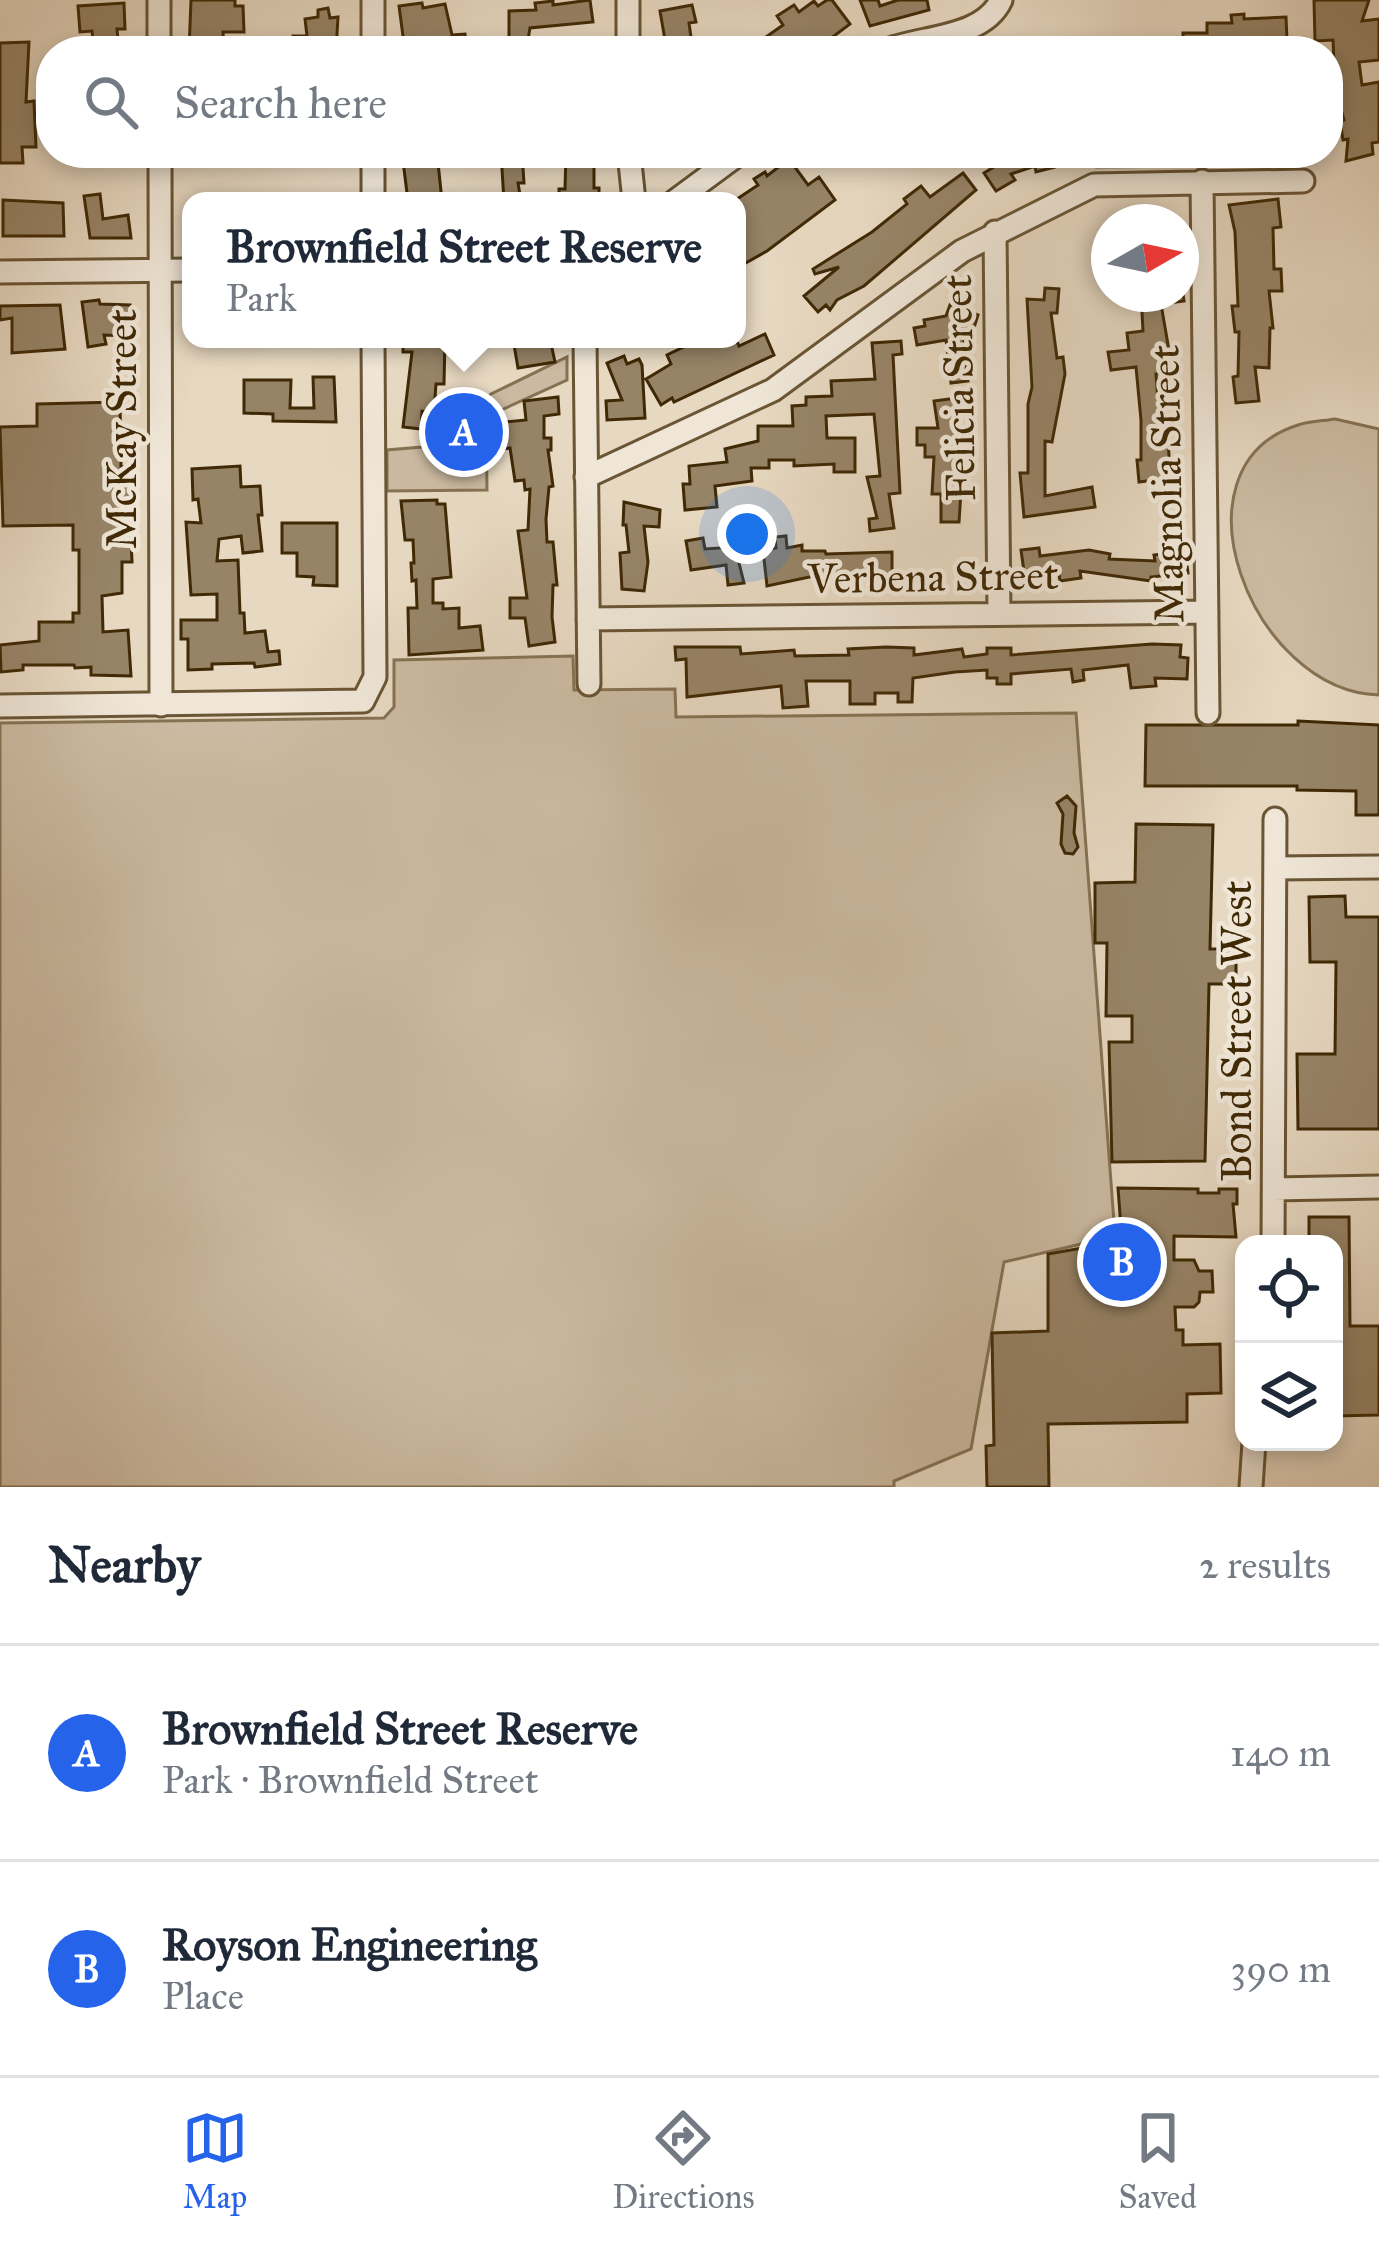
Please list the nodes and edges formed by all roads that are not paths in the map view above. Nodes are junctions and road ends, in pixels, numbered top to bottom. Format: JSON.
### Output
{"nodes":[{"id":1,"x":159,"y":0,"type":"edge"},
{"id":2,"x":373,"y":0,"type":"edge"},
{"id":3,"x":628,"y":0,"type":"edge"},
{"id":4,"x":1001,"y":0,"type":"edge"},
{"id":5,"x":160,"y":36,"type":"edge"},
{"id":6,"x":373,"y":36,"type":"edge"},
{"id":7,"x":628,"y":36,"type":"edge"},
{"id":8,"x":939,"y":36,"type":"edge"},
{"id":9,"x":160,"y":168,"type":"edge"},
{"id":10,"x":720,"y":168,"type":"edge"},
{"id":11,"x":1303,"y":181,"type":"dead end"},
{"id":12,"x":1202,"y":182,"type":"junction"},
{"id":13,"x":687,"y":192,"type":"edge"},
{"id":14,"x":995,"y":232,"type":"junction"},
{"id":15,"x":160,"y":270,"type":"junction"},
{"id":16,"x":182,"y":270,"type":"edge"},
{"id":17,"x":0,"y":272,"type":"edge"},
{"id":18,"x":374,"y":348,"type":"edge"},
{"id":19,"x":585,"y":348,"type":"edge"},
{"id":20,"x":586,"y":477,"type":"junction"},
{"id":21,"x":1207,"y":611,"type":"junction"},
{"id":22,"x":1000,"y":614,"type":"junction"},
{"id":23,"x":588,"y":619,"type":"junction"},
{"id":24,"x":589,"y":684,"type":"dead end"},
{"id":25,"x":161,"y":705,"type":"junction"},
{"id":26,"x":0,"y":706,"type":"edge"},
{"id":27,"x":1208,"y":713,"type":"dead end"},
{"id":28,"x":1275,"y":819,"type":"dead end"},
{"id":29,"x":1276,"y":868,"type":"junction"},
{"id":30,"x":1379,"y":868,"type":"edge"},
{"id":31,"x":1379,"y":1187,"type":"edge"},
{"id":32,"x":1274,"y":1189,"type":"junction"},
{"id":33,"x":1273,"y":1235,"type":"edge"},
{"id":34,"x":1253,"y":1451,"type":"edge"},
{"id":35,"x":1251,"y":1487,"type":"edge"}],
"edges":[{"from":1,"to":5,"type":"street"},
{"from":2,"to":6,"type":"street"},
{"from":3,"to":7,"type":"street"},
{"from":4,"to":8,"type":"street"},
{"from":9,"to":15,"type":"street","name":"McKay Street"},
{"from":10,"to":13,"type":"street"},
{"from":11,"to":12,"type":"street"},
{"from":12,"to":14,"type":"street"},
{"from":12,"to":21,"type":"street","name":"Magnolia Street"},
{"from":14,"to":20,"type":"street"},
{"from":14,"to":22,"type":"street","name":"Felicia Street"},
{"from":15,"to":16,"type":"street"},
{"from":15,"to":17,"type":"street"},
{"from":15,"to":25,"type":"street","name":"McKay Street"},
{"from":18,"to":25,"type":"street"},
{"from":19,"to":20,"type":"street"},
{"from":20,"to":23,"type":"street"},
{"from":21,"to":22,"type":"street","name":"Verbena Street"},
{"from":21,"to":27,"type":"street","name":"Magnolia Street"},
{"from":22,"to":23,"type":"street","name":"Verbena Street"},
{"from":23,"to":24,"type":"street"},
{"from":25,"to":26,"type":"street"},
{"from":28,"to":29,"type":"street","name":"Bond Street West"},
{"from":29,"to":30,"type":"street"},
{"from":29,"to":32,"type":"street","name":"Bond Street West"},
{"from":31,"to":32,"type":"street"},
{"from":32,"to":33,"type":"street","name":"Bond Street West"},
{"from":34,"to":35,"type":"street"}]}
